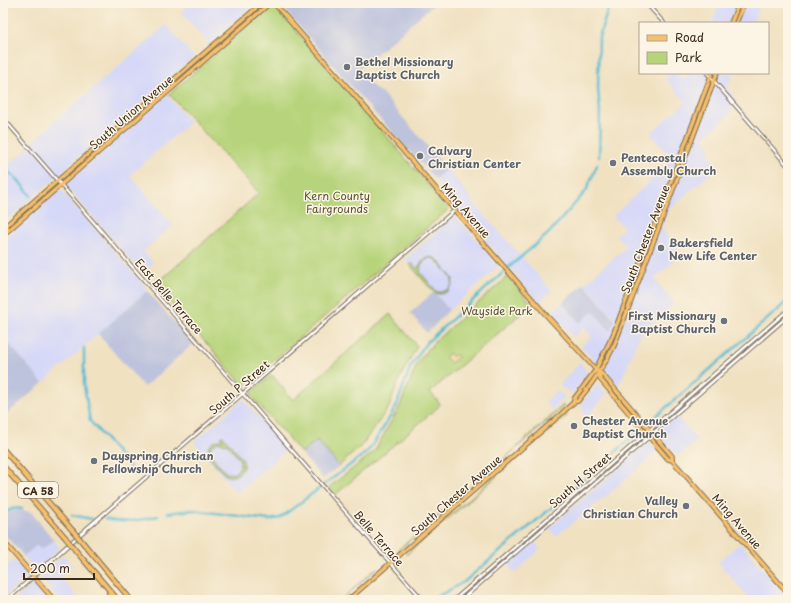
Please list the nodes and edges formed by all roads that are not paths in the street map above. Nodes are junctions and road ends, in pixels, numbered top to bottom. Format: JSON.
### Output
{"nodes":[{"id":1,"x":262,"y":3,"type":"edge"},
{"id":2,"x":270,"y":3,"type":"edge"},
{"id":3,"x":274,"y":3,"type":"edge"},
{"id":4,"x":646,"y":3,"type":"edge"},
{"id":5,"x":739,"y":3,"type":"edge"},
{"id":6,"x":744,"y":3,"type":"edge"},
{"id":7,"x":663,"y":22,"type":"edge"},
{"id":8,"x":731,"y":22,"type":"edge"},
{"id":9,"x":736,"y":22,"type":"edge"},
{"id":10,"x":708,"y":74,"type":"edge"},
{"id":11,"x":712,"y":74,"type":"edge"},
{"id":12,"x":718,"y":74,"type":"edge"},
{"id":13,"x":711,"y":77,"type":"junction"},
{"id":14,"x":714,"y":82,"type":"junction"},
{"id":15,"x":3,"y":118,"type":"edge"},
{"id":16,"x":788,"y":166,"type":"edge"},
{"id":17,"x":57,"y":181,"type":"junction"},
{"id":18,"x":61,"y":185,"type":"junction"},
{"id":19,"x":455,"y":210,"type":"junction"},
{"id":20,"x":7,"y":224,"type":"junction"},
{"id":21,"x":3,"y":228,"type":"edge"},
{"id":22,"x":3,"y":231,"type":"edge"},
{"id":23,"x":3,"y":235,"type":"edge"},
{"id":24,"x":788,"y":310,"type":"edge"},
{"id":25,"x":788,"y":316,"type":"edge"},
{"id":26,"x":596,"y":370,"type":"junction"},
{"id":27,"x":599,"y":373,"type":"junction"},
{"id":28,"x":243,"y":394,"type":"junction"},
{"id":29,"x":574,"y":402,"type":"junction"},
{"id":30,"x":649,"y":429,"type":"junction"},
{"id":31,"x":646,"y":432,"type":"junction"},
{"id":32,"x":653,"y":434,"type":"junction"},
{"id":33,"x":649,"y":437,"type":"junction"},
{"id":34,"x":3,"y":449,"type":"edge"},
{"id":35,"x":620,"y":456,"type":"junction"},
{"id":36,"x":672,"y":460,"type":"junction"},
{"id":37,"x":3,"y":466,"type":"edge"},
{"id":38,"x":611,"y":470,"type":"junction"},
{"id":39,"x":323,"y":485,"type":"joint"},
{"id":40,"x":3,"y":541,"type":"edge"},
{"id":41,"x":391,"y":563,"type":"junction"},
{"id":42,"x":34,"y":577,"type":"junction"},
{"id":43,"x":100,"y":580,"type":"junction"},
{"id":44,"x":788,"y":593,"type":"edge"},
{"id":45,"x":422,"y":599,"type":"edge"},
{"id":46,"x":7,"y":600,"type":"edge"},
{"id":47,"x":54,"y":600,"type":"edge"},
{"id":48,"x":114,"y":600,"type":"edge"},
{"id":49,"x":118,"y":600,"type":"edge"},
{"id":50,"x":131,"y":600,"type":"edge"},
{"id":51,"x":348,"y":600,"type":"edge"},
{"id":52,"x":454,"y":600,"type":"edge"},
{"id":53,"x":461,"y":600,"type":"edge"}],
"edges":[{"from":1,"to":17,"type":"main road","name":"South Union Avenue"},
{"from":2,"to":18,"type":"main road","name":"South Union Avenue"},
{"from":3,"to":19,"type":"main road","name":"Ming Avenue"},
{"from":4,"to":7,"type":"street"},
{"from":5,"to":8,"type":"main road"},
{"from":6,"to":9,"type":"main road"},
{"from":10,"to":13,"type":"street"},
{"from":11,"to":13,"type":"main road","name":"South Chester Avenue"},
{"from":12,"to":14,"type":"main road","name":"South Chester Avenue"},
{"from":13,"to":14,"type":"street"},
{"from":13,"to":26,"type":"main road","name":"South Chester Avenue"},
{"from":14,"to":16,"type":"street"},
{"from":14,"to":27,"type":"main road","name":"South Chester Avenue"},
{"from":15,"to":17,"type":"street","name":"East Belle Terrace"},
{"from":17,"to":18,"type":"street","name":"East Belle Terrace"},
{"from":17,"to":20,"type":"main road","name":"South Union Avenue"},
{"from":18,"to":23,"type":"main road","name":"South Union Avenue"},
{"from":18,"to":28,"type":"street","name":"East Belle Terrace"},
{"from":19,"to":26,"type":"main road","name":"Ming Avenue"},
{"from":19,"to":28,"type":"street","name":"South P Street"},
{"from":20,"to":21,"type":"main road","name":"South Union Avenue"},
{"from":20,"to":22,"type":"main road"},
{"from":24,"to":30,"type":"street","name":"South H Street"},
{"from":25,"to":32,"type":"street","name":"South H Street"},
{"from":26,"to":27,"type":"main road","name":"Ming Avenue"},
{"from":26,"to":29,"type":"main road","name":"South Chester Avenue"},
{"from":27,"to":29,"type":"main road","name":"South Chester Avenue"},
{"from":27,"to":30,"type":"main road","name":"Ming Avenue"},
{"from":27,"to":31,"type":"main road","name":"Ming Avenue"},
{"from":28,"to":39,"type":"street","name":"East Belle Terrace"},
{"from":28,"to":42,"type":"street","name":"South P Street"},
{"from":29,"to":41,"type":"main road","name":"South Chester Avenue"},
{"from":30,"to":31,"type":"street","name":"South H Street"},
{"from":30,"to":32,"type":"main road","name":"Ming Avenue"},
{"from":31,"to":33,"type":"main road","name":"Ming Avenue"},
{"from":31,"to":35,"type":"street","name":"South H Street"},
{"from":32,"to":33,"type":"street","name":"South H Street"},
{"from":32,"to":36,"type":"main road","name":"Ming Avenue"},
{"from":33,"to":36,"type":"main road","name":"Ming Avenue"},
{"from":33,"to":38,"type":"street","name":"South H Street"},
{"from":34,"to":50,"type":"highway","number":"CA 58","bridge":true},
{"from":35,"to":38,"type":"street"},
{"from":35,"to":52,"type":"street","name":"South H Street"},
{"from":36,"to":44,"type":"main road","name":"Ming Avenue"},
{"from":37,"to":43,"type":"highway","number":"CA 58","bridge":true},
{"from":38,"to":53,"type":"street","name":"South H Street"},
{"from":39,"to":41,"type":"street","name":"Belle Terrace"},
{"from":40,"to":42,"type":"main road"},
{"from":41,"to":45,"type":"street","name":"Belle Terrace"},
{"from":41,"to":51,"type":"main road","name":"South Chester Avenue"},
{"from":42,"to":46,"type":"street","name":"South P Street"},
{"from":42,"to":47,"type":"main road"},
{"from":43,"to":48,"type":"highway"},
{"from":43,"to":49,"type":"highway","number":"CA 58"}]}
